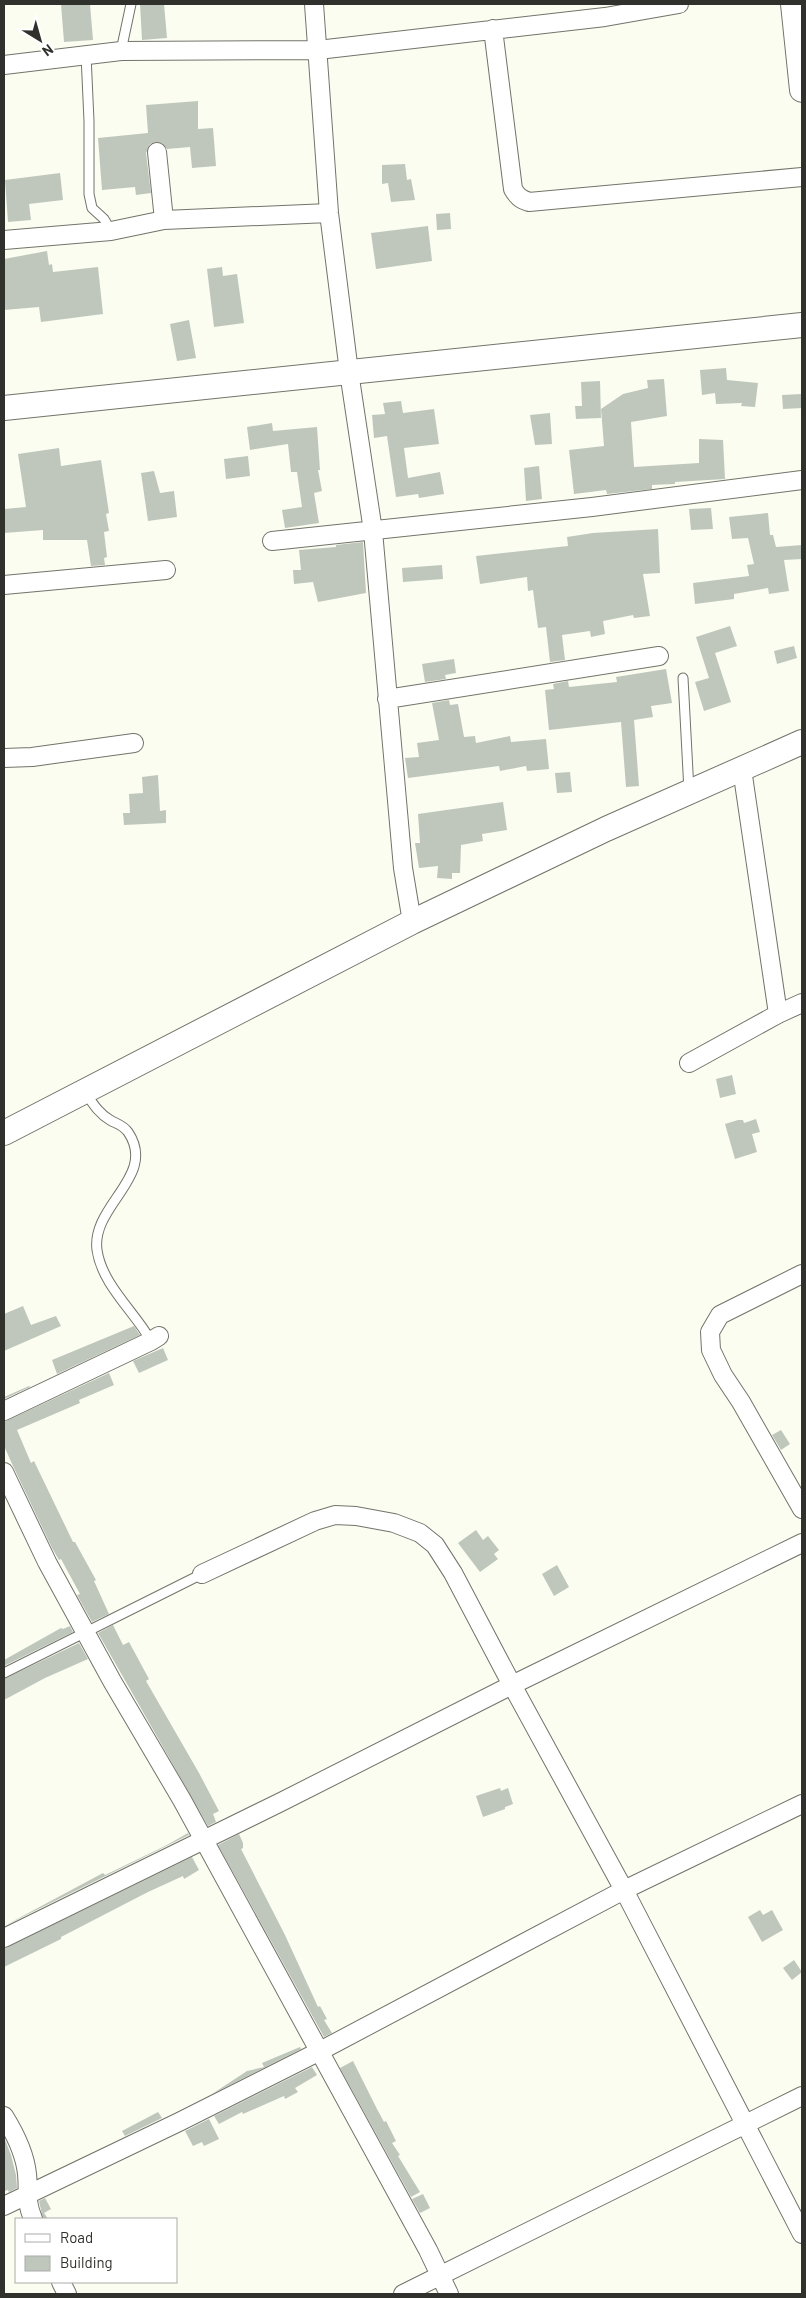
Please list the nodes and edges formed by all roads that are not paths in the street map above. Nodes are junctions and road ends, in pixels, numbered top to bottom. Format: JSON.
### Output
{"nodes":[{"id":1,"x":131,"y":4,"type":"edge"},
{"id":2,"x":314,"y":4,"type":"edge"},
{"id":3,"x":679,"y":4,"type":"edge"},
{"id":4,"x":793,"y":4,"type":"edge"},
{"id":5,"x":493,"y":29,"type":"junction"},
{"id":6,"x":318,"y":50,"type":"junction"},
{"id":7,"x":121,"y":51,"type":"junction"},
{"id":8,"x":86,"y":55,"type":"junction"},
{"id":9,"x":4,"y":65,"type":"edge"},
{"id":10,"x":802,"y":90,"type":"edge"},
{"id":11,"x":157,"y":152,"type":"dead end"},
{"id":12,"x":802,"y":177,"type":"edge"},
{"id":13,"x":329,"y":213,"type":"junction"},
{"id":14,"x":164,"y":220,"type":"junction"},
{"id":15,"x":111,"y":231,"type":"junction"},
{"id":16,"x":4,"y":240,"type":"edge"},
{"id":17,"x":802,"y":325,"type":"edge"},
{"id":18,"x":349,"y":372,"type":"junction"},
{"id":19,"x":4,"y":408,"type":"edge"},
{"id":20,"x":802,"y":480,"type":"edge"},
{"id":21,"x":373,"y":531,"type":"junction"},
{"id":22,"x":272,"y":541,"type":"dead end"},
{"id":23,"x":166,"y":570,"type":"dead end"},
{"id":24,"x":4,"y":585,"type":"edge"},
{"id":25,"x":659,"y":656,"type":"dead end"},
{"id":26,"x":683,"y":678,"type":"dead end"},
{"id":27,"x":387,"y":699,"type":"junction"},
{"id":28,"x":802,"y":742,"type":"edge"},
{"id":29,"x":134,"y":743,"type":"dead end"},
{"id":30,"x":4,"y":758,"type":"edge"},
{"id":31,"x":742,"y":769,"type":"junction"},
{"id":32,"x":689,"y":791,"type":"junction"},
{"id":33,"x":412,"y":922,"type":"junction"},
{"id":34,"x":802,"y":1003,"type":"edge"},
{"id":35,"x":778,"y":1014,"type":"junction"},
{"id":36,"x":689,"y":1063,"type":"dead end"},
{"id":37,"x":84,"y":1091,"type":"junction"},
{"id":38,"x":4,"y":1133,"type":"edge"},
{"id":39,"x":802,"y":1274,"type":"edge"},
{"id":40,"x":155,"y":1338,"type":"joint"},
{"id":41,"x":4,"y":1411,"type":"edge"},
{"id":42,"x":4,"y":1472,"type":"edge"},
{"id":43,"x":802,"y":1509,"type":"edge"},
{"id":44,"x":802,"y":1543,"type":"edge"},
{"id":45,"x":202,"y":1574,"type":"joint"},
{"id":46,"x":86,"y":1632,"type":"junction"},
{"id":47,"x":4,"y":1673,"type":"edge"},
{"id":48,"x":512,"y":1686,"type":"junction"},
{"id":49,"x":802,"y":1804,"type":"edge"},
{"id":50,"x":204,"y":1840,"type":"junction"},
{"id":51,"x":624,"y":1890,"type":"junction"},
{"id":52,"x":4,"y":1938,"type":"edge"},
{"id":53,"x":320,"y":2051,"type":"junction"},
{"id":54,"x":802,"y":2096,"type":"edge"},
{"id":55,"x":4,"y":2116,"type":"edge"},
{"id":56,"x":747,"y":2124,"type":"junction"},
{"id":57,"x":26,"y":2196,"type":"junction"},
{"id":58,"x":4,"y":2206,"type":"edge"},
{"id":59,"x":33,"y":2218,"type":"edge"},
{"id":60,"x":802,"y":2234,"type":"edge"},
{"id":61,"x":440,"y":2276,"type":"junction"},
{"id":62,"x":422,"y":2290,"type":"edge"},
{"id":63,"x":403,"y":2294,"type":"edge"},
{"id":64,"x":449,"y":2294,"type":"edge"}],
"edges":[{"from":1,"to":7,"type":"lane"},
{"from":2,"to":6,"type":"street"},
{"from":3,"to":5,"type":"street"},
{"from":4,"to":10,"type":"street"},
{"from":5,"to":6,"type":"street"},
{"from":5,"to":12,"type":"street"},
{"from":6,"to":7,"type":"street"},
{"from":6,"to":13,"type":"street"},
{"from":7,"to":8,"type":"street"},
{"from":8,"to":9,"type":"street"},
{"from":8,"to":15,"type":"lane"},
{"from":11,"to":14,"type":"street"},
{"from":13,"to":14,"type":"street"},
{"from":13,"to":18,"type":"street"},
{"from":14,"to":15,"type":"street"},
{"from":15,"to":16,"type":"street"},
{"from":17,"to":18,"type":"street"},
{"from":18,"to":19,"type":"street"},
{"from":18,"to":21,"type":"street"},
{"from":20,"to":21,"type":"street"},
{"from":21,"to":22,"type":"street"},
{"from":21,"to":27,"type":"street"},
{"from":23,"to":24,"type":"street"},
{"from":25,"to":27,"type":"street"},
{"from":26,"to":32,"type":"lane"},
{"from":27,"to":33,"type":"street"},
{"from":28,"to":31,"type":"street"},
{"from":29,"to":30,"type":"street"},
{"from":31,"to":32,"type":"street"},
{"from":31,"to":35,"type":"street"},
{"from":32,"to":33,"type":"street"},
{"from":33,"to":37,"type":"street"},
{"from":34,"to":35,"type":"street"},
{"from":35,"to":36,"type":"street"},
{"from":37,"to":38,"type":"street"},
{"from":37,"to":40,"type":"lane"},
{"from":39,"to":43,"type":"street"},
{"from":40,"to":41,"type":"street"},
{"from":42,"to":46,"type":"street"},
{"from":44,"to":48,"type":"street"},
{"from":45,"to":46,"type":"lane"},
{"from":45,"to":48,"type":"street"},
{"from":46,"to":47,"type":"lane"},
{"from":46,"to":50,"type":"street"},
{"from":48,"to":50,"type":"street"},
{"from":48,"to":51,"type":"street"},
{"from":49,"to":51,"type":"street"},
{"from":50,"to":52,"type":"street"},
{"from":50,"to":53,"type":"street"},
{"from":51,"to":53,"type":"street"},
{"from":51,"to":56,"type":"street"},
{"from":53,"to":57,"type":"street"},
{"from":53,"to":61,"type":"street"},
{"from":54,"to":56,"type":"street"},
{"from":55,"to":57,"type":"street"},
{"from":56,"to":60,"type":"street"},
{"from":56,"to":61,"type":"street"},
{"from":57,"to":58,"type":"street"},
{"from":57,"to":59,"type":"street"},
{"from":61,"to":62,"type":"street"},
{"from":61,"to":64,"type":"street"},
{"from":62,"to":63,"type":"street"}]}
